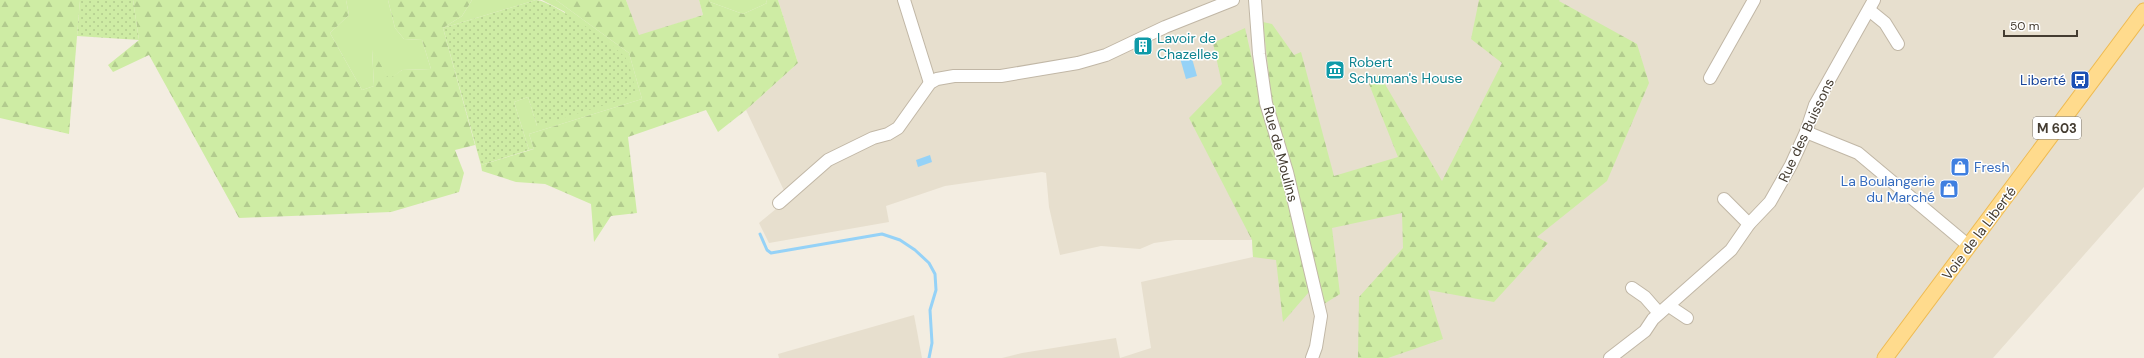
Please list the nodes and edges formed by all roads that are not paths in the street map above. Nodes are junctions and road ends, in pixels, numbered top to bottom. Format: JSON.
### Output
{"nodes":[{"id":1,"x":904,"y":0,"type":"edge"},
{"id":2,"x":1233,"y":0,"type":"edge"},
{"id":3,"x":1255,"y":0,"type":"edge"},
{"id":4,"x":1754,"y":0,"type":"edge"},
{"id":5,"x":1871,"y":5,"type":"edge"},
{"id":6,"x":2144,"y":11,"type":"edge"},
{"id":7,"x":1898,"y":44,"type":"dead end"},
{"id":8,"x":1710,"y":78,"type":"dead end"},
{"id":9,"x":930,"y":83,"type":"junction"},
{"id":10,"x":1806,"y":132,"type":"junction"},
{"id":11,"x":1724,"y":199,"type":"dead end"},
{"id":12,"x":779,"y":203,"type":"dead end"},
{"id":13,"x":1749,"y":224,"type":"junction"},
{"id":14,"x":1969,"y":246,"type":"junction"},
{"id":15,"x":1632,"y":288,"type":"dead end"},
{"id":16,"x":1664,"y":310,"type":"junction"},
{"id":17,"x":1687,"y":318,"type":"dead end"},
{"id":18,"x":1312,"y":358,"type":"edge"},
{"id":19,"x":1610,"y":358,"type":"edge"},
{"id":20,"x":1885,"y":358,"type":"edge"}],
"edges":[{"from":1,"to":9,"type":"street"},
{"from":2,"to":9,"type":"street"},
{"from":3,"to":18,"type":"street","name":"Rue de Moulins"},
{"from":4,"to":8,"type":"street"},
{"from":5,"to":7,"type":"street","name":"Rue des Buissons"},
{"from":5,"to":10,"type":"street","name":"Rue des Buissons"},
{"from":6,"to":14,"type":"main road","name":"Voie de la Liberté","number":"M 603"},
{"from":9,"to":12,"type":"street"},
{"from":10,"to":13,"type":"street","name":"Rue des Buissons"},
{"from":10,"to":14,"type":"street"},
{"from":11,"to":13,"type":"street"},
{"from":13,"to":16,"type":"street","name":"Rue des Buissons"},
{"from":14,"to":20,"type":"main road","name":"Voie de la Liberté","number":"M 603"},
{"from":15,"to":16,"type":"street"},
{"from":16,"to":17,"type":"street"},
{"from":16,"to":19,"type":"street","name":"Rue des Buissons"}]}
